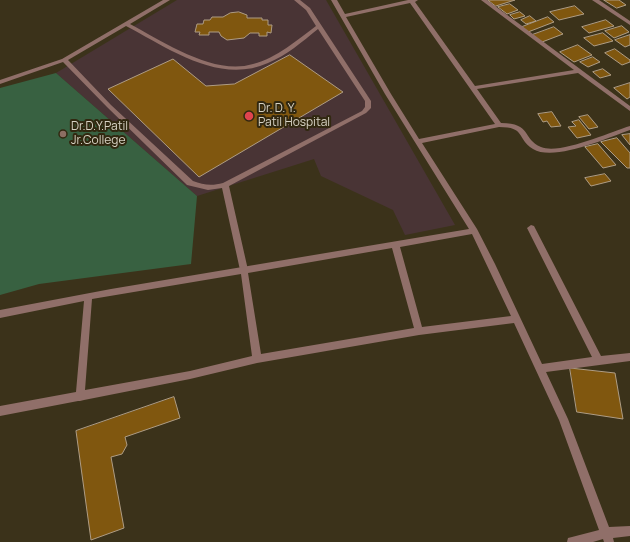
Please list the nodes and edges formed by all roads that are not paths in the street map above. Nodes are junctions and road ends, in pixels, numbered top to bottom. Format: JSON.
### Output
{"nodes":[{"id":1,"x":167,"y":0,"type":"edge"},
{"id":2,"x":297,"y":0,"type":"edge"},
{"id":3,"x":334,"y":0,"type":"edge"},
{"id":4,"x":413,"y":0,"type":"edge"},
{"id":5,"x":484,"y":0,"type":"edge"},
{"id":6,"x":595,"y":0,"type":"edge"},
{"id":7,"x":342,"y":16,"type":"junction"},
{"id":8,"x":630,"y":23,"type":"edge"},
{"id":9,"x":127,"y":24,"type":"junction"},
{"id":10,"x":319,"y":26,"type":"junction"},
{"id":11,"x":64,"y":60,"type":"junction"},
{"id":12,"x":579,"y":71,"type":"junction"},
{"id":13,"x":0,"y":82,"type":"edge"},
{"id":14,"x":474,"y":88,"type":"junction"},
{"id":15,"x":630,"y":109,"type":"edge"},
{"id":16,"x":499,"y":125,"type":"junction"},
{"id":17,"x":630,"y":128,"type":"edge"},
{"id":18,"x":419,"y":141,"type":"junction"},
{"id":19,"x":225,"y":185,"type":"junction"},
{"id":20,"x":531,"y":228,"type":"dead end"},
{"id":21,"x":474,"y":231,"type":"junction"},
{"id":22,"x":395,"y":244,"type":"junction"},
{"id":23,"x":244,"y":270,"type":"junction"},
{"id":24,"x":88,"y":297,"type":"junction"},
{"id":25,"x":0,"y":314,"type":"edge"},
{"id":26,"x":517,"y":319,"type":"junction"},
{"id":27,"x":419,"y":332,"type":"junction"},
{"id":28,"x":630,"y":357,"type":"edge"},
{"id":29,"x":256,"y":359,"type":"junction"},
{"id":30,"x":598,"y":360,"type":"junction"},
{"id":31,"x":540,"y":368,"type":"junction"},
{"id":32,"x":80,"y":397,"type":"junction"},
{"id":33,"x":0,"y":411,"type":"edge"},
{"id":34,"x":630,"y":531,"type":"edge"},
{"id":35,"x":608,"y":538,"type":"edge"},
{"id":36,"x":572,"y":542,"type":"edge"}],
"edges":[{"from":1,"to":9,"type":"street"},
{"from":2,"to":10,"type":"street"},
{"from":3,"to":7,"type":"street"},
{"from":4,"to":7,"type":"street"},
{"from":4,"to":14,"type":"street"},
{"from":5,"to":12,"type":"street"},
{"from":6,"to":8,"type":"street"},
{"from":7,"to":18,"type":"street"},
{"from":9,"to":10,"type":"street"},
{"from":9,"to":11,"type":"street"},
{"from":10,"to":19,"type":"street"},
{"from":11,"to":13,"type":"street"},
{"from":11,"to":19,"type":"street"},
{"from":12,"to":14,"type":"street"},
{"from":12,"to":15,"type":"street"},
{"from":14,"to":16,"type":"street"},
{"from":16,"to":17,"type":"street"},
{"from":16,"to":18,"type":"street"},
{"from":18,"to":21,"type":"street"},
{"from":19,"to":23,"type":"street"},
{"from":20,"to":30,"type":"street"},
{"from":21,"to":22,"type":"street"},
{"from":21,"to":26,"type":"street"},
{"from":22,"to":23,"type":"street"},
{"from":22,"to":27,"type":"street"},
{"from":23,"to":24,"type":"street"},
{"from":23,"to":29,"type":"street"},
{"from":24,"to":25,"type":"street"},
{"from":24,"to":32,"type":"street"},
{"from":26,"to":27,"type":"street"},
{"from":26,"to":31,"type":"street"},
{"from":27,"to":29,"type":"street"},
{"from":28,"to":30,"type":"street"},
{"from":29,"to":32,"type":"street"},
{"from":30,"to":31,"type":"street"},
{"from":31,"to":35,"type":"street"},
{"from":32,"to":33,"type":"street"},
{"from":34,"to":35,"type":"street"},
{"from":35,"to":36,"type":"street"}]}
